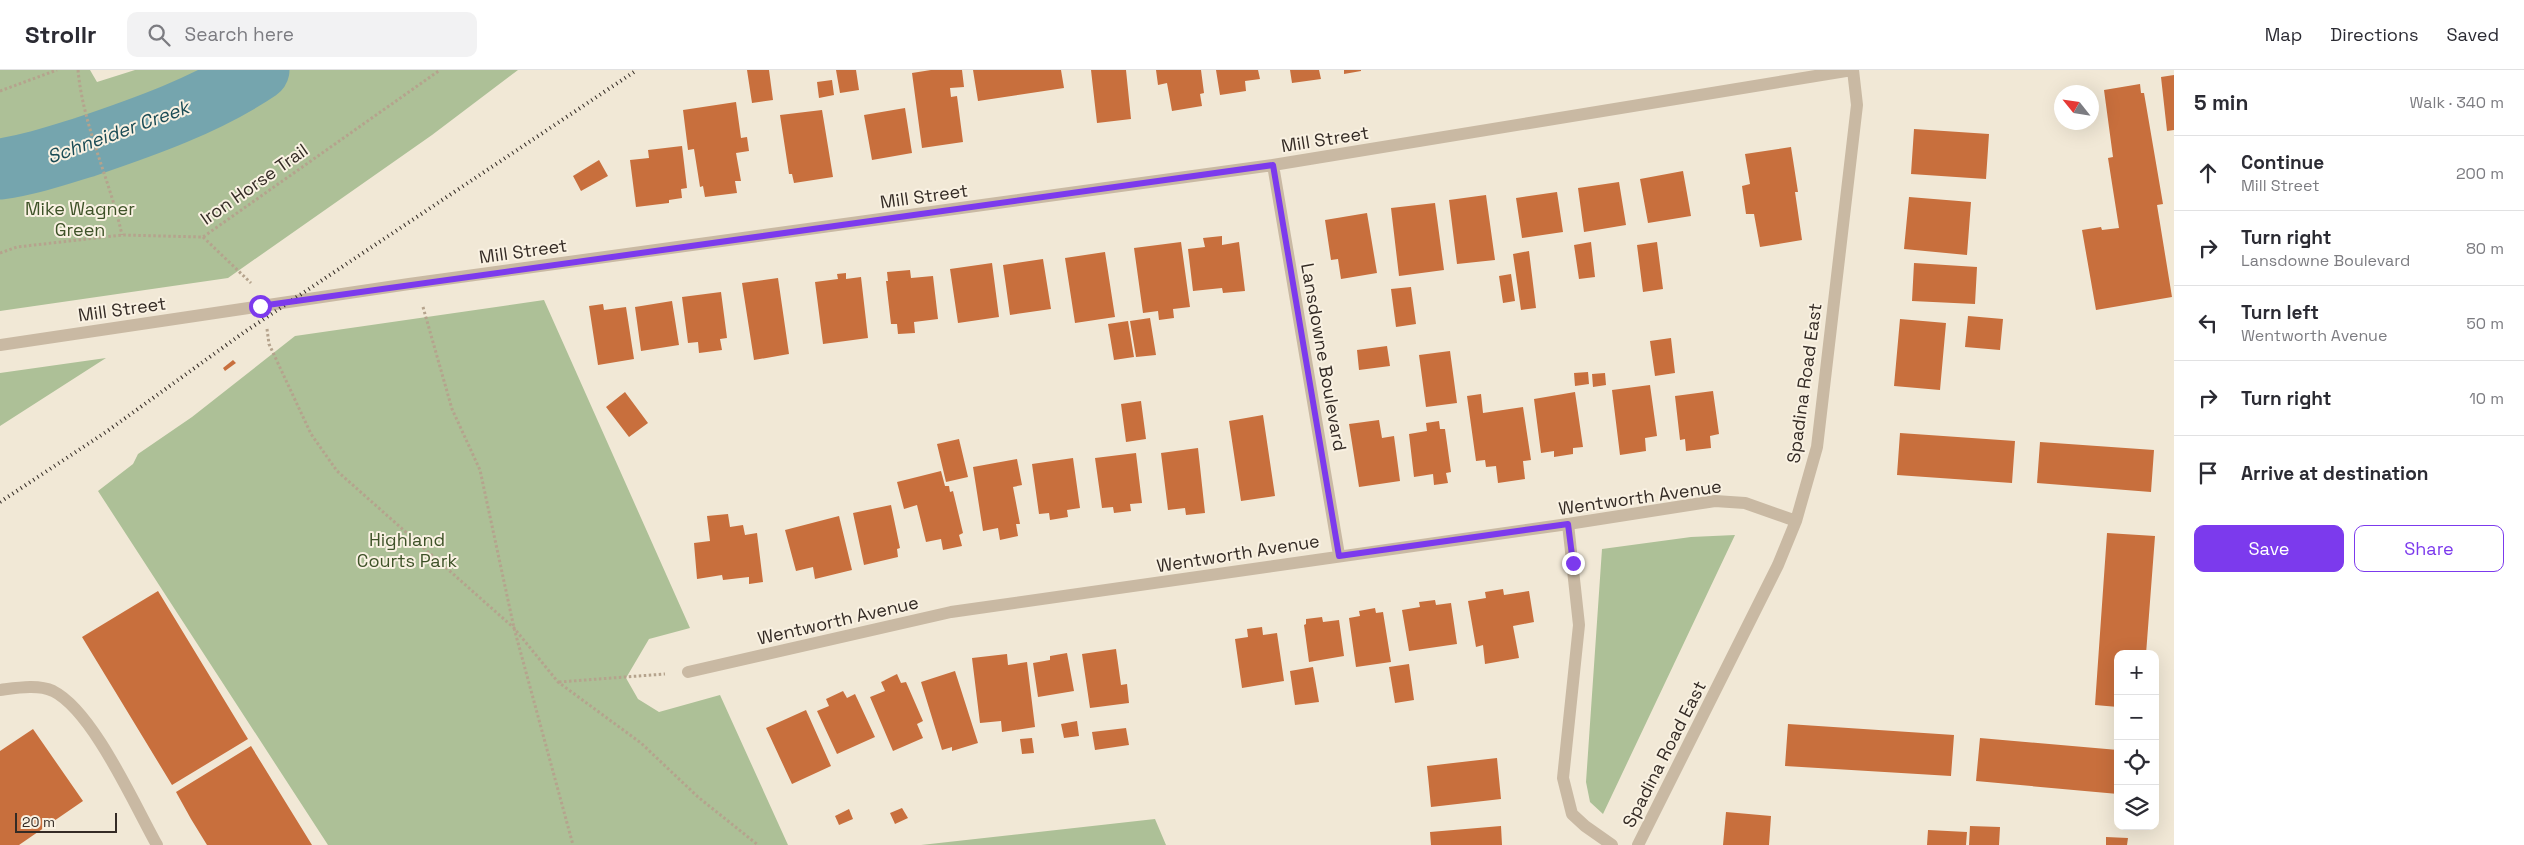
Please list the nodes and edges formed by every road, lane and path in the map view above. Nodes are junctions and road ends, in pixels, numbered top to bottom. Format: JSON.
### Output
{"nodes":[{"id":1,"x":57,"y":70,"type":"edge"},
{"id":2,"x":78,"y":70,"type":"edge"},
{"id":3,"x":440,"y":70,"type":"edge"},
{"id":4,"x":1852,"y":70,"type":"edge"},
{"id":5,"x":0,"y":91,"type":"edge"},
{"id":6,"x":1273,"y":165,"type":"junction"},
{"id":7,"x":122,"y":235,"type":"junction"},
{"id":8,"x":203,"y":237,"type":"junction"},
{"id":9,"x":0,"y":253,"type":"edge"},
{"id":10,"x":252,"y":285,"type":"dead end"},
{"id":11,"x":423,"y":307,"type":"dead end"},
{"id":12,"x":267,"y":323,"type":"dead end"},
{"id":13,"x":0,"y":345,"type":"edge"},
{"id":14,"x":1796,"y":521,"type":"junction"},
{"id":15,"x":1568,"y":524,"type":"junction"},
{"id":16,"x":1339,"y":556,"type":"junction"},
{"id":17,"x":514,"y":628,"type":"junction"},
{"id":18,"x":688,"y":672,"type":"joint"},
{"id":19,"x":558,"y":682,"type":"junction"},
{"id":20,"x":0,"y":690,"type":"edge"},
{"id":21,"x":156,"y":845,"type":"edge"},
{"id":22,"x":573,"y":845,"type":"edge"},
{"id":23,"x":758,"y":845,"type":"edge"},
{"id":24,"x":1612,"y":845,"type":"edge"},
{"id":25,"x":1638,"y":845,"type":"edge"}],
"edges":[{"from":1,"to":5,"type":"path"},
{"from":2,"to":7,"type":"path"},
{"from":3,"to":8,"type":"path","name":"Iron Horse Trail"},
{"from":4,"to":6,"type":"street","name":"Mill Street"},
{"from":4,"to":14,"type":"street","name":"Spadina Road East"},
{"from":6,"to":13,"type":"street","name":"Mill Street"},
{"from":6,"to":16,"type":"street","name":"Lansdowne Boulevard"},
{"from":7,"to":8,"type":"path","name":"Iron Horse Trail"},
{"from":7,"to":9,"type":"path","name":"Iron Horse Trail"},
{"from":8,"to":10,"type":"path"},
{"from":11,"to":17,"type":"path"},
{"from":12,"to":17,"type":"path"},
{"from":14,"to":15,"type":"street","name":"Wentworth Avenue"},
{"from":14,"to":25,"type":"street","name":"Spadina Road East"},
{"from":15,"to":16,"type":"street","name":"Wentworth Avenue"},
{"from":15,"to":24,"type":"street"},
{"from":16,"to":18,"type":"street","name":"Wentworth Avenue"},
{"from":17,"to":19,"type":"path"},
{"from":17,"to":22,"type":"path"},
{"from":18,"to":19,"type":"path"},
{"from":19,"to":23,"type":"path"},
{"from":20,"to":21,"type":"street"}]}
